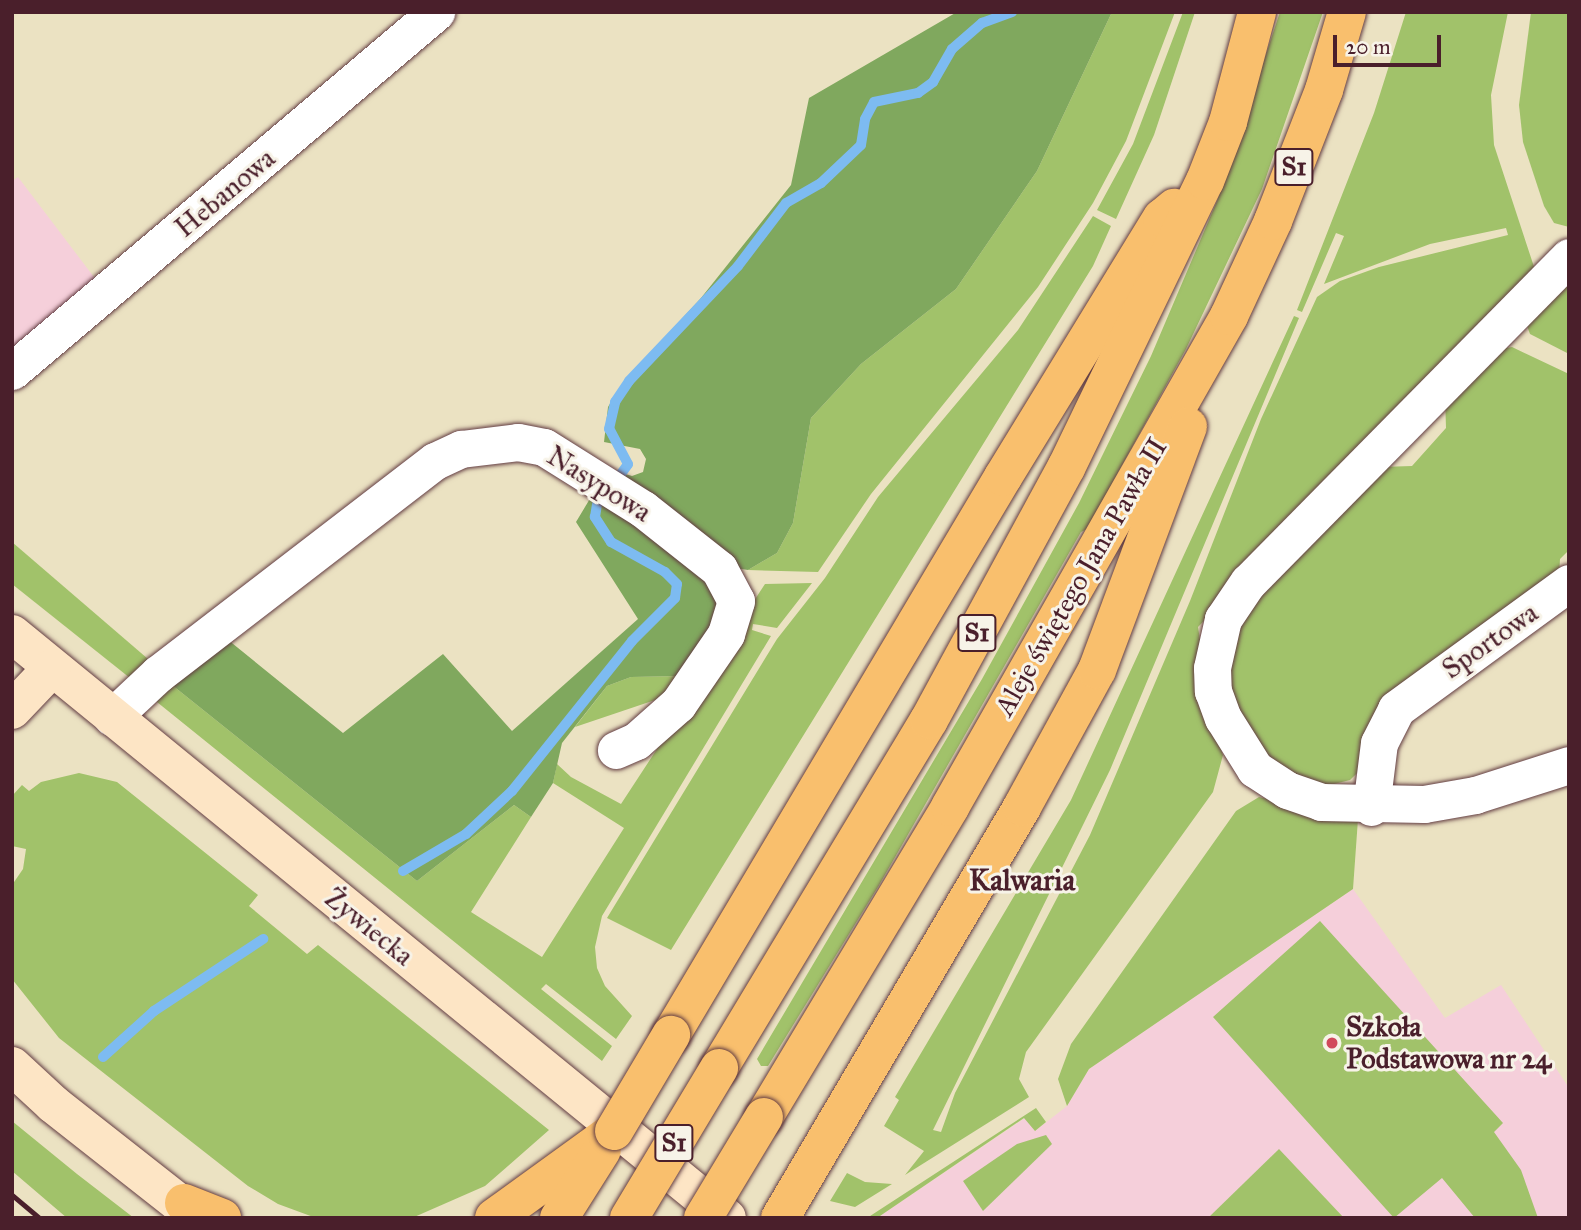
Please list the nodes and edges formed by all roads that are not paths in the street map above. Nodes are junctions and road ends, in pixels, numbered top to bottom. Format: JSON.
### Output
{"nodes":[{"id":1,"x":436,"y":12,"type":"edge"},
{"id":2,"x":1257,"y":12,"type":"edge"},
{"id":3,"x":1348,"y":12,"type":"edge"},
{"id":4,"x":1205,"y":181,"type":"junction"},
{"id":5,"x":1569,"y":257,"type":"edge"},
{"id":6,"x":1229,"y":316,"type":"junction"},
{"id":7,"x":12,"y":371,"type":"edge"},
{"id":8,"x":1569,"y":583,"type":"edge"},
{"id":9,"x":12,"y":634,"type":"edge"},
{"id":10,"x":52,"y":668,"type":"junction"},
{"id":11,"x":12,"y":710,"type":"edge"},
{"id":12,"x":112,"y":717,"type":"junction"},
{"id":13,"x":616,"y":750,"type":"dead end"},
{"id":14,"x":1569,"y":765,"type":"edge"},
{"id":15,"x":1371,"y":807,"type":"junction"},
{"id":16,"x":12,"y":1066,"type":"edge"},
{"id":17,"x":614,"y":1131,"type":"junction"},
{"id":18,"x":191,"y":1211,"type":"edge"},
{"id":19,"x":222,"y":1218,"type":"edge"},
{"id":20,"x":494,"y":1218,"type":"edge"},
{"id":21,"x":559,"y":1218,"type":"edge"},
{"id":22,"x":629,"y":1218,"type":"edge"},
{"id":23,"x":703,"y":1218,"type":"edge"},
{"id":24,"x":727,"y":1218,"type":"edge"},
{"id":25,"x":780,"y":1218,"type":"edge"}],
"edges":[{"from":1,"to":7,"type":"street","name":"Hebanowa"},
{"from":2,"to":4,"type":"highway","number":"S1"},
{"from":3,"to":6,"type":"highway","name":"Aleje świętego Jana Pawła II","number":"S1"},
{"from":4,"to":17,"type":"highway","bridge":true},
{"from":4,"to":22,"type":"highway","number":"S1","bridge":true},
{"from":5,"to":15,"type":"street"},
{"from":6,"to":23,"type":"highway","name":"Aleje świętego Jana Pawła II","number":"S1","bridge":true},
{"from":6,"to":25,"type":"highway"},
{"from":8,"to":15,"type":"street","name":"Sportowa"},
{"from":9,"to":10,"type":"main road","name":"Żywiecka"},
{"from":10,"to":11,"type":"main road"},
{"from":10,"to":12,"type":"main road","name":"Żywiecka"},
{"from":12,"to":13,"type":"street","name":"Nasypowa"},
{"from":12,"to":24,"type":"main road","name":"Żywiecka"},
{"from":14,"to":15,"type":"street"},
{"from":16,"to":18,"type":"main road"},
{"from":17,"to":20,"type":"highway"},
{"from":17,"to":21,"type":"highway"},
{"from":18,"to":19,"type":"highway"}]}
